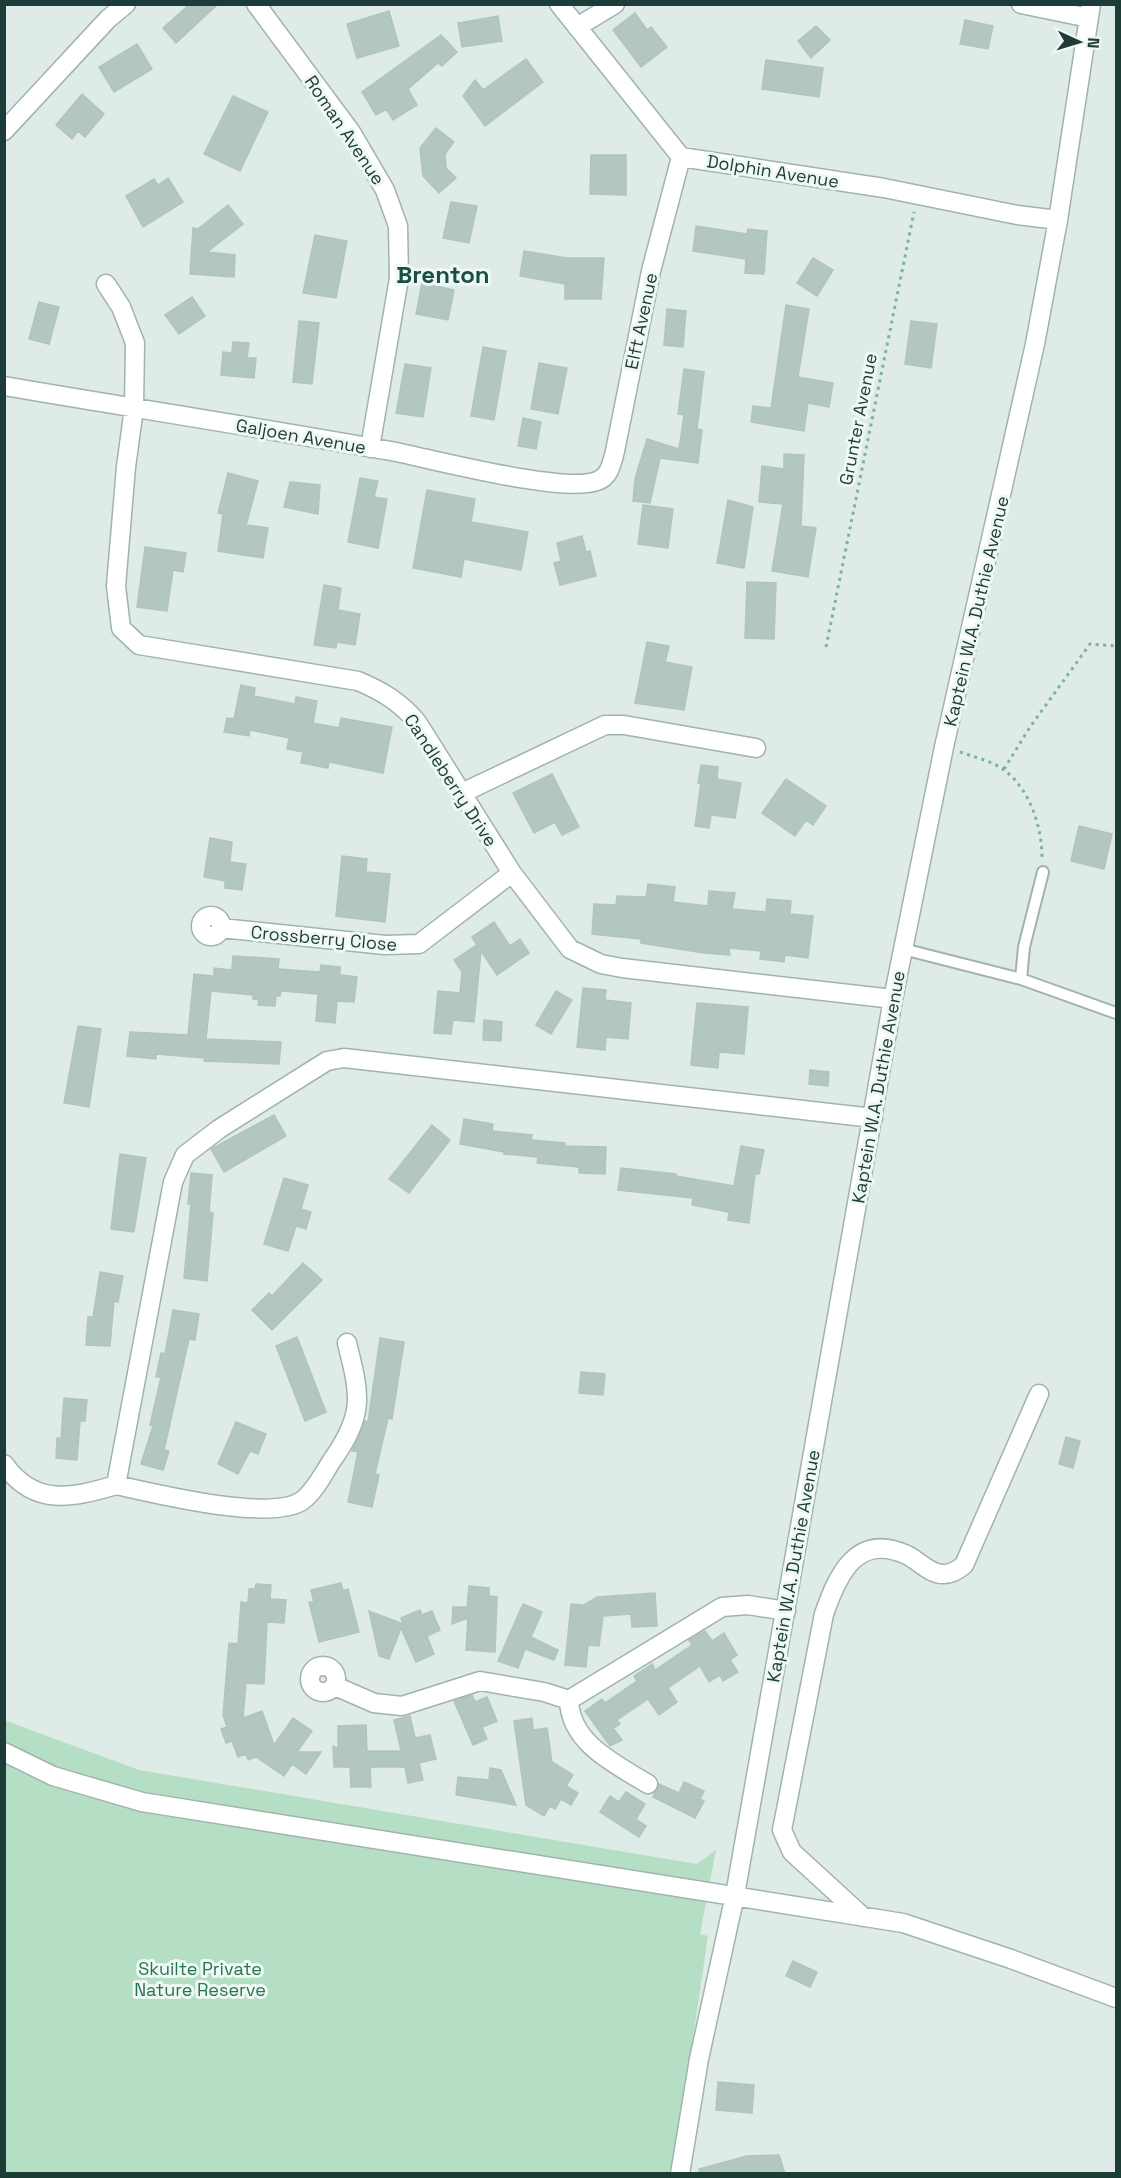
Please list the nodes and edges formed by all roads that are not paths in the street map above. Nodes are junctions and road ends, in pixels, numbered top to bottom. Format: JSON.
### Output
{"nodes":[{"id":1,"x":126,"y":4,"type":"edge"},
{"id":2,"x":256,"y":4,"type":"edge"},
{"id":3,"x":559,"y":4,"type":"edge"},
{"id":4,"x":615,"y":4,"type":"edge"},
{"id":5,"x":1021,"y":4,"type":"edge"},
{"id":6,"x":1090,"y":11,"type":"edge"},
{"id":7,"x":577,"y":27,"type":"junction"},
{"id":8,"x":4,"y":131,"type":"edge"},
{"id":9,"x":681,"y":157,"type":"junction"},
{"id":10,"x":1058,"y":220,"type":"junction"},
{"id":11,"x":105,"y":284,"type":"dead end"},
{"id":12,"x":4,"y":386,"type":"edge"},
{"id":13,"x":134,"y":408,"type":"junction"},
{"id":14,"x":370,"y":448,"type":"junction"},
{"id":15,"x":597,"y":481,"type":"joint"},
{"id":16,"x":756,"y":748,"type":"dead end"},
{"id":17,"x":462,"y":793,"type":"junction"},
{"id":18,"x":1043,"y":872,"type":"road end"},
{"id":19,"x":512,"y":873,"type":"junction"},
{"id":20,"x":221,"y":928,"type":"dead end"},
{"id":21,"x":903,"y":949,"type":"junction"},
{"id":22,"x":1021,"y":979,"type":"junction"},
{"id":23,"x":893,"y":999,"type":"junction"},
{"id":24,"x":1116,"y":1013,"type":"edge"},
{"id":25,"x":873,"y":1118,"type":"junction"},
{"id":26,"x":347,"y":1343,"type":"dead end"},
{"id":27,"x":1039,"y":1394,"type":"dead end"},
{"id":28,"x":4,"y":1464,"type":"edge"},
{"id":29,"x":116,"y":1485,"type":"junction"},
{"id":30,"x":786,"y":1611,"type":"junction"},
{"id":31,"x":335,"y":1686,"type":"dead end"},
{"id":32,"x":569,"y":1700,"type":"junction"},
{"id":33,"x":4,"y":1752,"type":"edge"},
{"id":34,"x":648,"y":1784,"type":"dead end"},
{"id":35,"x":735,"y":1895,"type":"junction"},
{"id":36,"x":863,"y":1917,"type":"junction"},
{"id":37,"x":1116,"y":1998,"type":"edge"},
{"id":38,"x":680,"y":2174,"type":"edge"}],
"edges":[{"from":1,"to":8,"type":"street"},
{"from":2,"to":14,"type":"street","name":"Roman Avenue"},
{"from":3,"to":7,"type":"street","name":"Dolphin Avenue"},
{"from":4,"to":7,"type":"street"},
{"from":5,"to":6,"type":"street"},
{"from":6,"to":10,"type":"street","name":"Kaptein W.A. Duthie Avenue"},
{"from":7,"to":9,"type":"street","name":"Dolphin Avenue"},
{"from":9,"to":10,"type":"street","name":"Dolphin Avenue"},
{"from":9,"to":15,"type":"street","name":"Elft Avenue"},
{"from":10,"to":21,"type":"street","name":"Kaptein W.A. Duthie Avenue"},
{"from":11,"to":13,"type":"street","name":"Candleberry Drive"},
{"from":12,"to":13,"type":"street","name":"Galjoen Avenue"},
{"from":13,"to":14,"type":"street","name":"Galjoen Avenue"},
{"from":13,"to":17,"type":"street","name":"Candleberry Drive"},
{"from":14,"to":15,"type":"street","name":"Galjoen Avenue"},
{"from":16,"to":17,"type":"street"},
{"from":17,"to":19,"type":"street","name":"Candleberry Drive"},
{"from":18,"to":22,"type":"lane"},
{"from":19,"to":20,"type":"street","name":"Crossberry Close"},
{"from":19,"to":23,"type":"street","name":"Candleberry Drive"},
{"from":21,"to":22,"type":"lane"},
{"from":21,"to":23,"type":"street","name":"Kaptein W.A. Duthie Avenue"},
{"from":22,"to":24,"type":"lane"},
{"from":23,"to":25,"type":"street","name":"Kaptein W.A. Duthie Avenue"},
{"from":25,"to":29,"type":"street"},
{"from":25,"to":30,"type":"street","name":"Kaptein W.A. Duthie Avenue"},
{"from":26,"to":29,"type":"street"},
{"from":27,"to":36,"type":"street"},
{"from":28,"to":29,"type":"street"},
{"from":30,"to":32,"type":"street"},
{"from":30,"to":35,"type":"street","name":"Kaptein W.A. Duthie Avenue"},
{"from":31,"to":32,"type":"street"},
{"from":32,"to":34,"type":"street"},
{"from":33,"to":35,"type":"street"},
{"from":35,"to":36,"type":"street"},
{"from":35,"to":38,"type":"street","name":"Kaptein W.A. Duthie Avenue"},
{"from":36,"to":37,"type":"street"}]}
